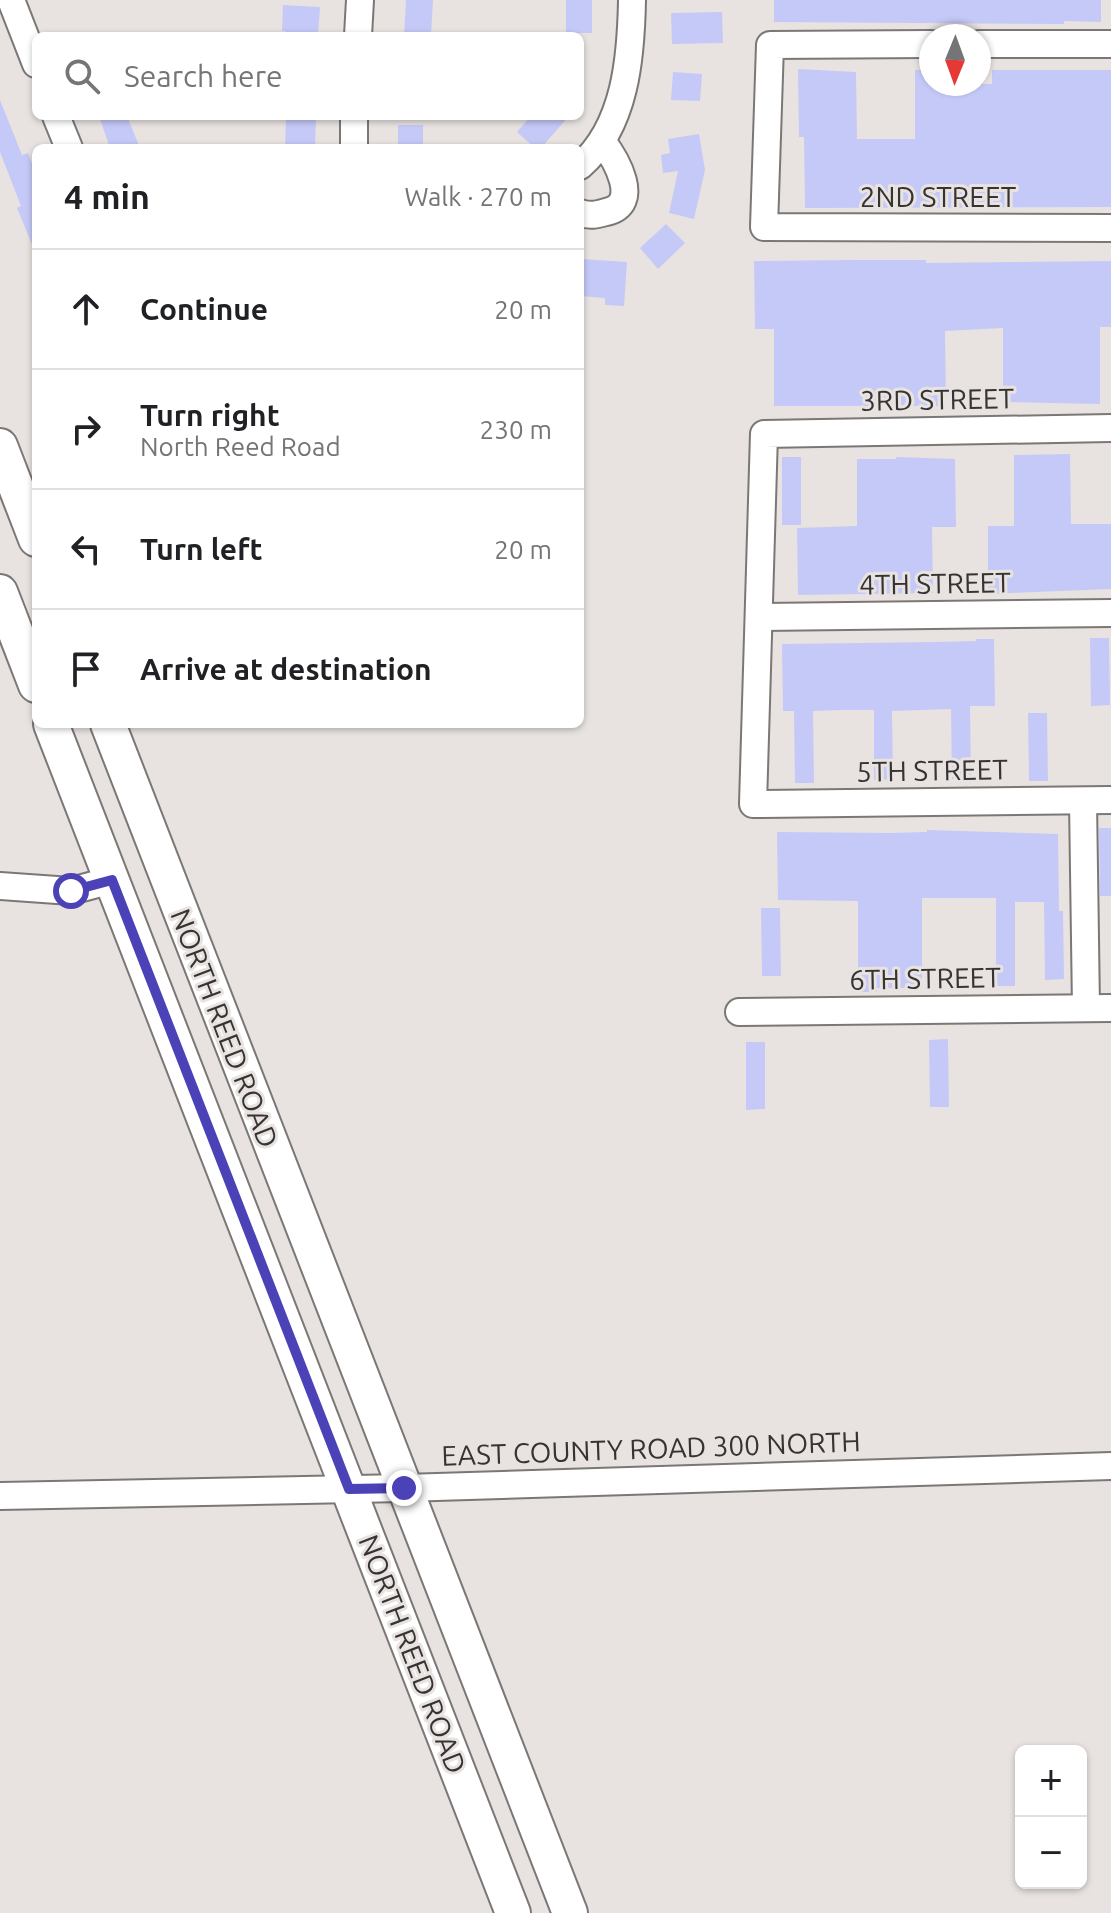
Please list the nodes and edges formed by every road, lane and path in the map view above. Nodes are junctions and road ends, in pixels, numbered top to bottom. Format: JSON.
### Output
{"nodes":[{"id":1,"x":11,"y":0,"type":"edge"},
{"id":2,"x":360,"y":0,"type":"edge"},
{"id":3,"x":632,"y":0,"type":"edge"},
{"id":4,"x":358,"y":32,"type":"edge"},
{"id":5,"x":919,"y":44,"type":"edge"},
{"id":6,"x":991,"y":44,"type":"edge"},
{"id":7,"x":1111,"y":44,"type":"edge"},
{"id":8,"x":32,"y":54,"type":"edge"},
{"id":9,"x":58,"y":120,"type":"edge"},
{"id":10,"x":354,"y":120,"type":"edge"},
{"id":11,"x":602,"y":141,"type":"junction"},
{"id":12,"x":67,"y":144,"type":"edge"},
{"id":13,"x":354,"y":144,"type":"edge"},
{"id":14,"x":584,"y":161,"type":"edge"},
{"id":15,"x":584,"y":214,"type":"edge"},
{"id":16,"x":1111,"y":228,"type":"edge"},
{"id":17,"x":1111,"y":428,"type":"edge"},
{"id":18,"x":0,"y":446,"type":"edge"},
{"id":19,"x":32,"y":529,"type":"edge"},
{"id":20,"x":0,"y":592,"type":"edge"},
{"id":21,"x":1111,"y":613,"type":"edge"},
{"id":22,"x":759,"y":617,"type":"junction"},
{"id":23,"x":32,"y":675,"type":"edge"},
{"id":24,"x":53,"y":728,"type":"edge"},
{"id":25,"x":110,"y":728,"type":"edge"},
{"id":26,"x":1111,"y":800,"type":"edge"},
{"id":27,"x":1083,"y":801,"type":"junction"},
{"id":28,"x":112,"y":880,"type":"junction"},
{"id":29,"x":0,"y":886,"type":"edge"},
{"id":30,"x":1099,"y":1008,"type":"edge"},
{"id":31,"x":739,"y":1012,"type":"dead end"},
{"id":32,"x":1111,"y":1466,"type":"edge"},
{"id":33,"x":404,"y":1488,"type":"junction"},
{"id":34,"x":349,"y":1489,"type":"junction"},
{"id":35,"x":0,"y":1496,"type":"edge"},
{"id":36,"x":513,"y":1913,"type":"edge"},
{"id":37,"x":570,"y":1913,"type":"edge"}],
"edges":[{"from":1,"to":8,"type":"street"},
{"from":2,"to":4,"type":"street"},
{"from":3,"to":11,"type":"street"},
{"from":5,"to":16,"type":"street","name":"2ND STREET"},
{"from":6,"to":7,"type":"street"},
{"from":9,"to":12,"type":"street"},
{"from":10,"to":13,"type":"street"},
{"from":11,"to":14,"type":"street"},
{"from":11,"to":15,"type":"street"},
{"from":17,"to":22,"type":"street","name":"3RD STREET"},
{"from":18,"to":19,"type":"main road"},
{"from":20,"to":23,"type":"main road"},
{"from":21,"to":22,"type":"street","name":"4TH STREET"},
{"from":22,"to":27,"type":"street","name":"5TH STREET"},
{"from":24,"to":28,"type":"main road","name":"NORTH REED ROAD"},
{"from":25,"to":33,"type":"main road","name":"NORTH REED ROAD"},
{"from":26,"to":27,"type":"street","name":"5TH STREET"},
{"from":27,"to":30,"type":"street"},
{"from":28,"to":29,"type":"street"},
{"from":28,"to":34,"type":"main road","name":"NORTH REED ROAD"},
{"from":30,"to":31,"type":"street","name":"6TH STREET"},
{"from":32,"to":33,"type":"street","name":"EAST COUNTY ROAD 300 NORTH"},
{"from":33,"to":34,"type":"street","name":"EAST COUNTY ROAD 300 NORTH"},
{"from":33,"to":37,"type":"main road","name":"NORTH REED ROAD"},
{"from":34,"to":35,"type":"street","name":"EAST COUNTY ROAD 300 NORTH"},
{"from":34,"to":36,"type":"main road","name":"NORTH REED ROAD"}]}
